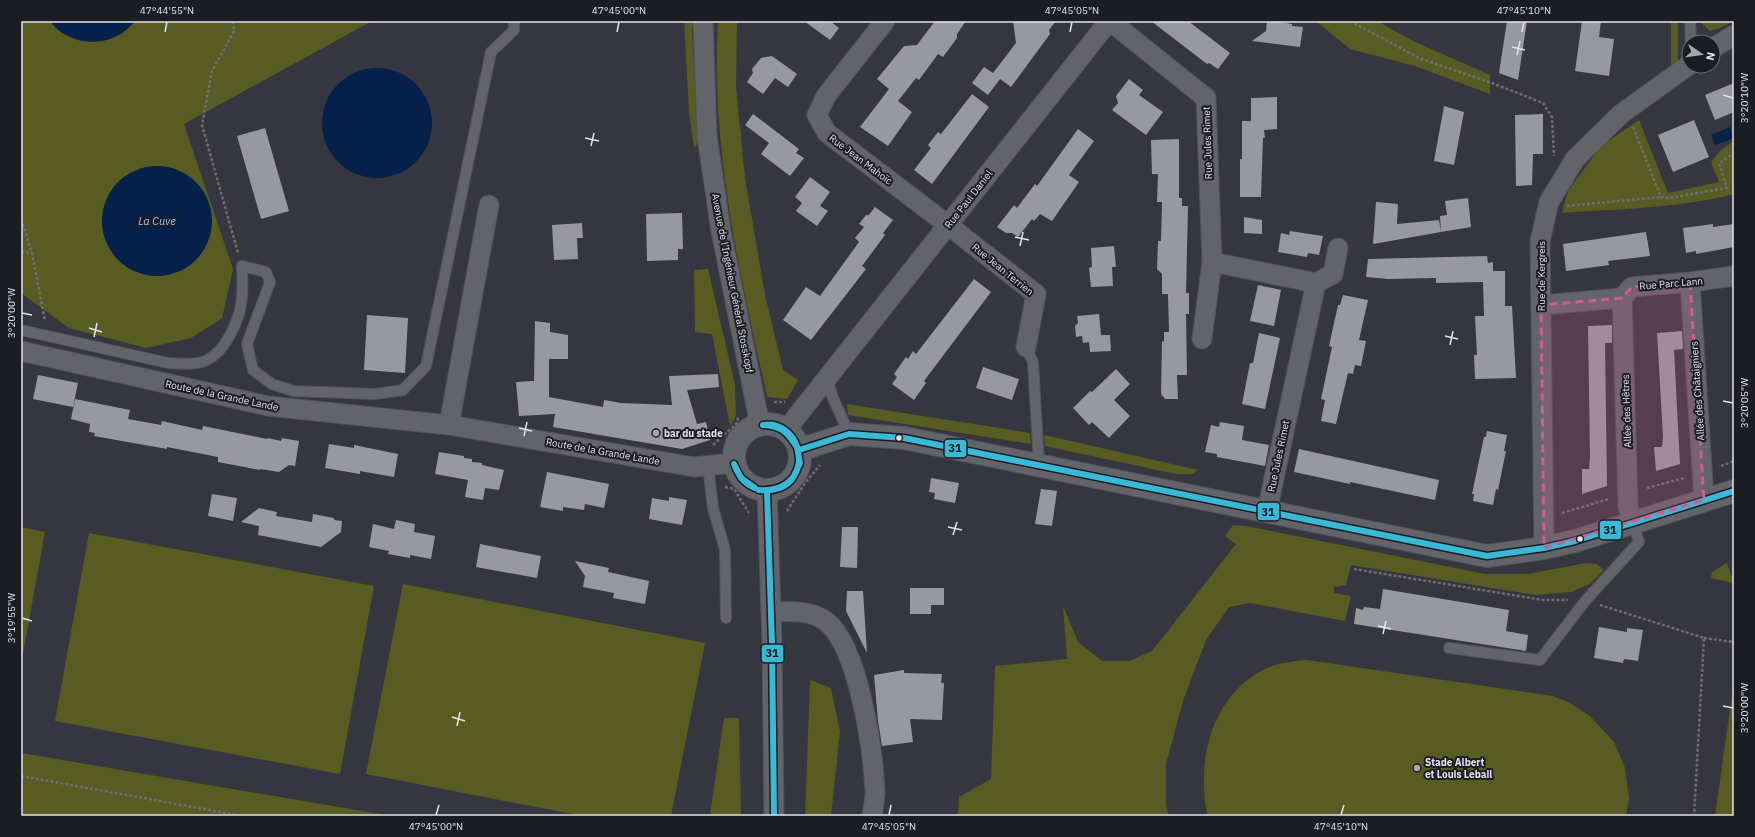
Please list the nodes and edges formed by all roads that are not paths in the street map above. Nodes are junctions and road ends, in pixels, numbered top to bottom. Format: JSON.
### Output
{"nodes":[{"id":1,"x":514,"y":21,"type":"edge"},
{"id":2,"x":703,"y":21,"type":"edge"},
{"id":3,"x":885,"y":21,"type":"edge"},
{"id":4,"x":1110,"y":21,"type":"edge"},
{"id":5,"x":1690,"y":21,"type":"edge"},
{"id":6,"x":1691,"y":34,"type":"edge"},
{"id":7,"x":1734,"y":34,"type":"edge"},
{"id":8,"x":1721,"y":43,"type":"edge"},
{"id":9,"x":1681,"y":71,"type":"edge"},
{"id":10,"x":489,"y":205,"type":"dead end"},
{"id":11,"x":948,"y":225,"type":"junction"},
{"id":12,"x":1338,"y":248,"type":"dead end"},
{"id":13,"x":1212,"y":262,"type":"junction"},
{"id":14,"x":1734,"y":276,"type":"edge"},
{"id":15,"x":1690,"y":282,"type":"junction"},
{"id":16,"x":1316,"y":283,"type":"junction"},
{"id":17,"x":1622,"y":298,"type":"junction"},
{"id":18,"x":1541,"y":305,"type":"junction"},
{"id":19,"x":21,"y":330,"type":"edge"},
{"id":20,"x":1202,"y":339,"type":"dead end"},
{"id":21,"x":1026,"y":347,"type":"joint"},
{"id":22,"x":21,"y":351,"type":"edge"},
{"id":23,"x":828,"y":378,"type":"junction"},
{"id":24,"x":758,"y":416,"type":"junction"},
{"id":25,"x":449,"y":424,"type":"junction"},
{"id":26,"x":786,"y":430,"type":"junction"},
{"id":27,"x":849,"y":434,"type":"junction"},
{"id":28,"x":807,"y":448,"type":"junction"},
{"id":29,"x":734,"y":463,"type":"junction"},
{"id":30,"x":1039,"y":464,"type":"junction"},
{"id":31,"x":711,"y":471,"type":"junction"},
{"id":32,"x":1734,"y":491,"type":"edge"},
{"id":33,"x":767,"y":499,"type":"junction"},
{"id":34,"x":1704,"y":500,"type":"junction"},
{"id":35,"x":1267,"y":511,"type":"junction"},
{"id":36,"x":1633,"y":523,"type":"junction"},
{"id":37,"x":1544,"y":548,"type":"junction"},
{"id":38,"x":771,"y":612,"type":"junction"},
{"id":39,"x":726,"y":618,"type":"dead end"},
{"id":40,"x":1449,"y":648,"type":"dead end"},
{"id":41,"x":774,"y":816,"type":"edge"},
{"id":42,"x":872,"y":816,"type":"edge"}],
"edges":[{"from":1,"to":19,"type":"lane"},
{"from":2,"to":24,"type":"street","name":"Avenue de l'Ingénieur Général Stosskopf"},
{"from":3,"to":11,"type":"street","name":"Rue Jean Mahoïc"},
{"from":4,"to":11,"type":"street","name":"Rue Paul Daniel"},
{"from":4,"to":13,"type":"street","name":"Rue Jules Rimet"},
{"from":5,"to":6,"type":"lane"},
{"from":7,"to":8,"type":"street"},
{"from":9,"to":18,"type":"street","name":"Rue de Kergreis"},
{"from":10,"to":25,"type":"street"},
{"from":11,"to":21,"type":"street","name":"Rue Jean Terrien"},
{"from":11,"to":23,"type":"street","name":"Rue Paul Daniel"},
{"from":12,"to":16,"type":"street"},
{"from":13,"to":16,"type":"street"},
{"from":13,"to":20,"type":"street","name":"Rue Jules Rimet"},
{"from":14,"to":15,"type":"street","name":"Rue Parc Lann"},
{"from":15,"to":17,"type":"street","name":"Rue Parc Lann"},
{"from":15,"to":34,"type":"street","name":"Allée des Châtaigniers"},
{"from":16,"to":35,"type":"street","name":"Rue Jules Rimet"},
{"from":17,"to":18,"type":"street"},
{"from":17,"to":36,"type":"street","name":"Allée des Hêtres"},
{"from":18,"to":37,"type":"street","name":"Rue de Kergreis"},
{"from":21,"to":30,"type":"lane"},
{"from":22,"to":25,"type":"street","name":"Route de la Grande Lande"},
{"from":23,"to":26,"type":"street","name":"Rue Paul Daniel"},
{"from":23,"to":27,"type":"lane"},
{"from":24,"to":26,"type":"street"},
{"from":24,"to":29,"type":"street"},
{"from":25,"to":31,"type":"street","name":"Route de la Grande Lande"},
{"from":26,"to":28,"type":"street"},
{"from":27,"to":28,"type":"street"},
{"from":27,"to":30,"type":"street"},
{"from":28,"to":33,"type":"street"},
{"from":29,"to":31,"type":"street","name":"Route de la Grande Lande"},
{"from":29,"to":33,"type":"street"},
{"from":30,"to":35,"type":"street"},
{"from":31,"to":39,"type":"lane"},
{"from":32,"to":34,"type":"street"},
{"from":33,"to":38,"type":"street"},
{"from":34,"to":36,"type":"street"},
{"from":35,"to":37,"type":"street"},
{"from":36,"to":37,"type":"street"},
{"from":36,"to":40,"type":"lane"},
{"from":38,"to":41,"type":"street"},
{"from":38,"to":42,"type":"street"}]}
